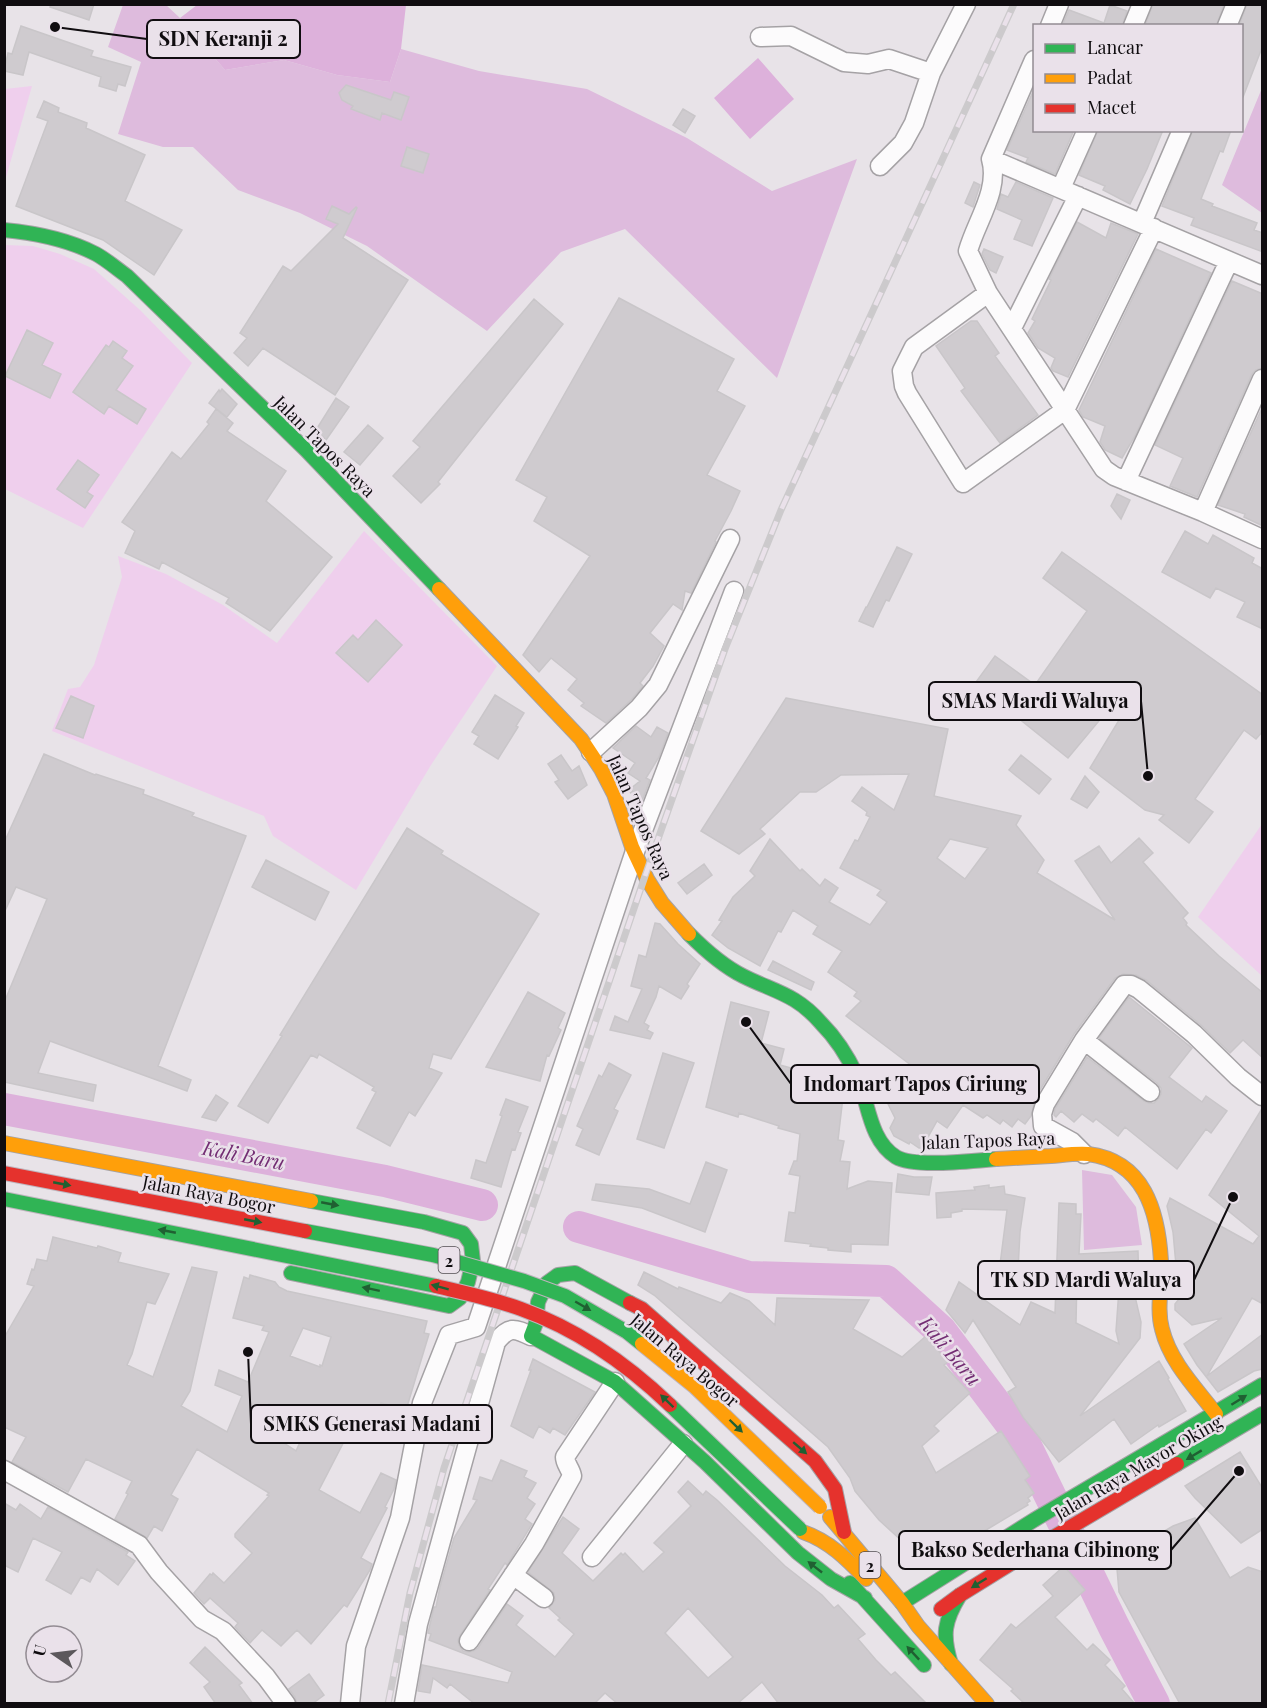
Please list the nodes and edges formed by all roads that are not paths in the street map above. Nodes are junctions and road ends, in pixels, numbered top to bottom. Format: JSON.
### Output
{"nodes":[{"id":1,"x":966,"y":4,"type":"edge"},
{"id":2,"x":1059,"y":4,"type":"edge"},
{"id":3,"x":1142,"y":4,"type":"edge"},
{"id":4,"x":1236,"y":4,"type":"edge"},
{"id":5,"x":1051,"y":24,"type":"edge"},
{"id":6,"x":1134,"y":24,"type":"edge"},
{"id":7,"x":1228,"y":24,"type":"edge"},
{"id":8,"x":760,"y":37,"type":"dead end"},
{"id":9,"x":1033,"y":64,"type":"edge"},
{"id":10,"x":931,"y":73,"type":"junction"},
{"id":11,"x":1086,"y":132,"type":"edge"},
{"id":12,"x":1181,"y":132,"type":"edge"},
{"id":13,"x":991,"y":159,"type":"junction"},
{"id":14,"x":880,"y":166,"type":"dead end"},
{"id":15,"x":1069,"y":192,"type":"junction"},
{"id":16,"x":1148,"y":226,"type":"junction"},
{"id":17,"x":4,"y":230,"type":"edge"},
{"id":18,"x":1230,"y":261,"type":"junction"},
{"id":19,"x":1263,"y":274,"type":"edge"},
{"id":20,"x":988,"y":293,"type":"junction"},
{"id":21,"x":1012,"y":328,"type":"junction"},
{"id":22,"x":1263,"y":379,"type":"edge"},
{"id":23,"x":1065,"y":410,"type":"junction"},
{"id":24,"x":1126,"y":481,"type":"junction"},
{"id":25,"x":1203,"y":512,"type":"junction"},
{"id":26,"x":730,"y":539,"type":"dead end"},
{"id":27,"x":1263,"y":539,"type":"edge"},
{"id":28,"x":734,"y":591,"type":"dead end"},
{"id":29,"x":591,"y":752,"type":"junction"},
{"id":30,"x":634,"y":854,"type":"junction"},
{"id":31,"x":1084,"y":1040,"type":"junction"},
{"id":32,"x":1150,"y":1092,"type":"dead end"},
{"id":33,"x":1263,"y":1096,"type":"edge"},
{"id":34,"x":4,"y":1143,"type":"edge"},
{"id":35,"x":1084,"y":1154,"type":"junction"},
{"id":36,"x":4,"y":1173,"type":"edge"},
{"id":37,"x":4,"y":1198,"type":"edge"},
{"id":38,"x":279,"y":1270,"type":"dead end"},
{"id":39,"x":449,"y":1306,"type":"junction"},
{"id":40,"x":481,"y":1314,"type":"junction"},
{"id":41,"x":531,"y":1336,"type":"junction"},
{"id":42,"x":615,"y":1382,"type":"junction"},
{"id":43,"x":1263,"y":1385,"type":"edge"},
{"id":44,"x":1216,"y":1414,"type":"junction"},
{"id":45,"x":1263,"y":1414,"type":"edge"},
{"id":46,"x":683,"y":1444,"type":"junction"},
{"id":47,"x":4,"y":1470,"type":"edge"},
{"id":48,"x":802,"y":1530,"type":"junction"},
{"id":49,"x":844,"y":1532,"type":"junction"},
{"id":50,"x":592,"y":1557,"type":"dead end"},
{"id":51,"x":513,"y":1575,"type":"junction"},
{"id":52,"x":960,"y":1595,"type":"junction"},
{"id":53,"x":544,"y":1598,"type":"dead end"},
{"id":54,"x":865,"y":1598,"type":"junction"},
{"id":55,"x":902,"y":1603,"type":"junction"},
{"id":56,"x":918,"y":1626,"type":"junction"},
{"id":57,"x":469,"y":1641,"type":"dead end"},
{"id":58,"x":951,"y":1664,"type":"junction"},
{"id":59,"x":932,"y":1672,"type":"dead end"},
{"id":60,"x":286,"y":1704,"type":"edge"},
{"id":61,"x":350,"y":1704,"type":"edge"},
{"id":62,"x":404,"y":1704,"type":"edge"},
{"id":63,"x":987,"y":1704,"type":"edge"}],
"edges":[{"from":1,"to":10,"type":"street"},
{"from":2,"to":5,"type":"street"},
{"from":3,"to":6,"type":"street"},
{"from":4,"to":7,"type":"street"},
{"from":8,"to":10,"type":"street"},
{"from":9,"to":13,"type":"street"},
{"from":10,"to":14,"type":"street"},
{"from":11,"to":15,"type":"street"},
{"from":12,"to":16,"type":"street"},
{"from":13,"to":15,"type":"street"},
{"from":13,"to":20,"type":"street"},
{"from":15,"to":16,"type":"street"},
{"from":15,"to":21,"type":"street"},
{"from":16,"to":18,"type":"street"},
{"from":16,"to":23,"type":"street"},
{"from":17,"to":29,"type":"main road","name":"Jalan Tapos Raya"},
{"from":18,"to":19,"type":"street"},
{"from":18,"to":24,"type":"street"},
{"from":20,"to":21,"type":"street"},
{"from":20,"to":23,"type":"street"},
{"from":21,"to":23,"type":"street"},
{"from":22,"to":25,"type":"street"},
{"from":23,"to":24,"type":"street"},
{"from":24,"to":25,"type":"street"},
{"from":25,"to":27,"type":"street"},
{"from":26,"to":29,"type":"street"},
{"from":28,"to":30,"type":"street"},
{"from":29,"to":30,"type":"main road","name":"Jalan Tapos Raya"},
{"from":30,"to":35,"type":"main road","name":"Jalan Tapos Raya"},
{"from":30,"to":40,"type":"street"},
{"from":31,"to":32,"type":"street"},
{"from":31,"to":33,"type":"street"},
{"from":31,"to":35,"type":"street"},
{"from":34,"to":39,"type":"main road","one_way":true},
{"from":35,"to":44,"type":"main road","name":"Jalan Tapos Raya"},
{"from":36,"to":49,"type":"main road","name":"Jalan Raya Bogor","number":"2","one_way":true,"bridge":true},
{"from":48,"to":37,"type":"main road","number":"2","one_way":true,"bridge":true},
{"from":39,"to":38,"type":"main road","one_way":true},
{"from":39,"to":40,"type":"street"},
{"from":40,"to":61,"type":"street"},
{"from":41,"to":42,"type":"main road"},
{"from":41,"to":49,"type":"main road","one_way":true},
{"from":41,"to":62,"type":"street"},
{"from":42,"to":46,"type":"main road"},
{"from":42,"to":51,"type":"street"},
{"from":44,"to":43,"type":"main road","name":"Jalan Raya Mayor Oking","one_way":true},
{"from":44,"to":55,"type":"main road","name":"Jalan Raya Mayor Oking"},
{"from":45,"to":52,"type":"main road","name":"Jalan Raya Mayor Oking","one_way":true},
{"from":46,"to":50,"type":"street"},
{"from":54,"to":46,"type":"main road","one_way":true},
{"from":47,"to":60,"type":"street"},
{"from":48,"to":54,"type":"main road","number":"2"},
{"from":48,"to":56,"type":"main road"},
{"from":49,"to":55,"type":"main road","name":"Jalan Raya Bogor","number":"2"},
{"from":51,"to":53,"type":"street"},
{"from":51,"to":57,"type":"street"},
{"from":52,"to":56,"type":"main road","name":"Jalan Raya Mayor Oking"},
{"from":52,"to":58,"type":"main road"},
{"from":59,"to":54,"type":"main road","number":"2","one_way":true},
{"from":55,"to":56,"type":"main road","name":"Jalan Raya Bogor","number":"2"},
{"from":56,"to":58,"type":"main road","name":"Jalan Raya Bogor","number":"2"},
{"from":58,"to":63,"type":"main road","name":"Jalan Raya Bogor","number":"2"}]}
